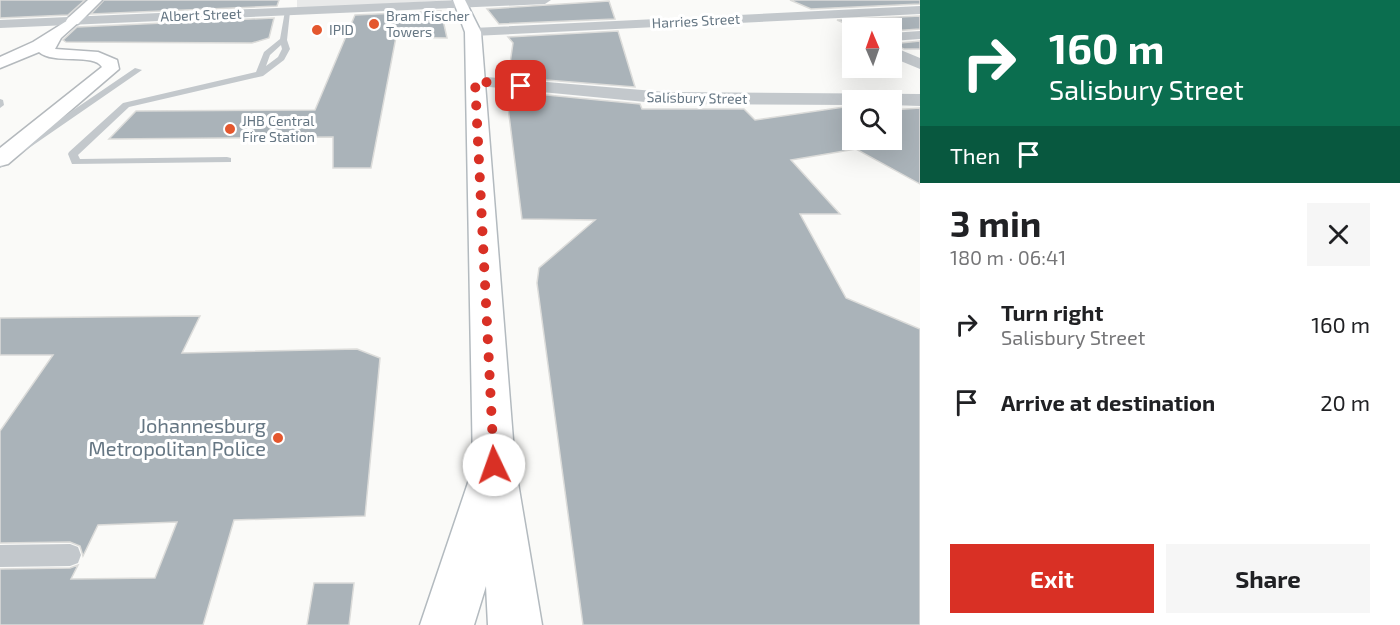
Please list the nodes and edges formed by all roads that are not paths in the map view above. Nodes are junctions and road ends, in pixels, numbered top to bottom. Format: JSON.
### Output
{"nodes":[{"id":1,"x":96,"y":0,"type":"edge"},
{"id":2,"x":545,"y":0,"type":"edge"},
{"id":3,"x":460,"y":1,"type":"edge"},
{"id":4,"x":795,"y":5,"type":"dead end"},
{"id":5,"x":290,"y":6,"type":"edge"},
{"id":6,"x":920,"y":10,"type":"edge"},
{"id":7,"x":640,"y":11,"type":"dead end"},
{"id":8,"x":815,"y":15,"type":"junction"},
{"id":9,"x":73,"y":21,"type":"junction"},
{"id":10,"x":656,"y":23,"type":"junction"},
{"id":11,"x":0,"y":24,"type":"edge"},
{"id":12,"x":842,"y":28,"type":"edge"},
{"id":13,"x":473,"y":32,"type":"junction"},
{"id":14,"x":920,"y":35,"type":"edge"},
{"id":15,"x":902,"y":36,"type":"edge"},
{"id":16,"x":54,"y":38,"type":"junction"},
{"id":17,"x":283,"y":40,"type":"junction"},
{"id":18,"x":902,"y":56,"type":"edge"},
{"id":19,"x":0,"y":63,"type":"edge"},
{"id":20,"x":920,"y":64,"type":"edge"},
{"id":21,"x":138,"y":70,"type":"dead end"},
{"id":22,"x":260,"y":74,"type":"junction"},
{"id":23,"x":475,"y":81,"type":"junction"},
{"id":24,"x":920,"y":100,"type":"edge"},
{"id":25,"x":0,"y":159,"type":"edge"},
{"id":26,"x":227,"y":160,"type":"dead end"},
{"id":27,"x":0,"y":165,"type":"edge"},
{"id":28,"x":494,"y":465,"type":"junction"},
{"id":29,"x":70,"y":555,"type":"dead end"},
{"id":30,"x":0,"y":556,"type":"edge"},
{"id":31,"x":447,"y":625,"type":"edge"},
{"id":32,"x":515,"y":625,"type":"edge"}],
"edges":[{"from":1,"to":9,"type":"main road"},
{"from":2,"to":3,"type":"street","name":"Albert Street"},
{"from":3,"to":5,"type":"street","name":"Albert Street"},
{"from":3,"to":13,"type":"main road"},
{"from":4,"to":8,"type":"street"},
{"from":5,"to":9,"type":"street","name":"Albert Street"},
{"from":5,"to":17,"type":"lane"},
{"from":6,"to":8,"type":"street","name":"Harries Street"},
{"from":7,"to":10,"type":"street"},
{"from":8,"to":10,"type":"street","name":"Harries Street"},
{"from":8,"to":12,"type":"street"},
{"from":9,"to":11,"type":"street","name":"Albert Street"},
{"from":9,"to":16,"type":"main road"},
{"from":10,"to":13,"type":"street","name":"Harries Street"},
{"from":13,"to":23,"type":"main road"},
{"from":14,"to":15,"type":"street"},
{"from":16,"to":19,"type":"main road"},
{"from":16,"to":25,"type":"main road"},
{"from":17,"to":22,"type":"lane"},
{"from":17,"to":22,"type":"lane"},
{"from":18,"to":20,"type":"street"},
{"from":21,"to":27,"type":"lane"},
{"from":22,"to":26,"type":"lane"},
{"from":23,"to":24,"type":"street","name":"Salisbury Street"},
{"from":23,"to":28,"type":"main road"},
{"from":28,"to":31,"type":"main road"},
{"from":28,"to":32,"type":"main road"},
{"from":29,"to":30,"type":"lane"}]}
